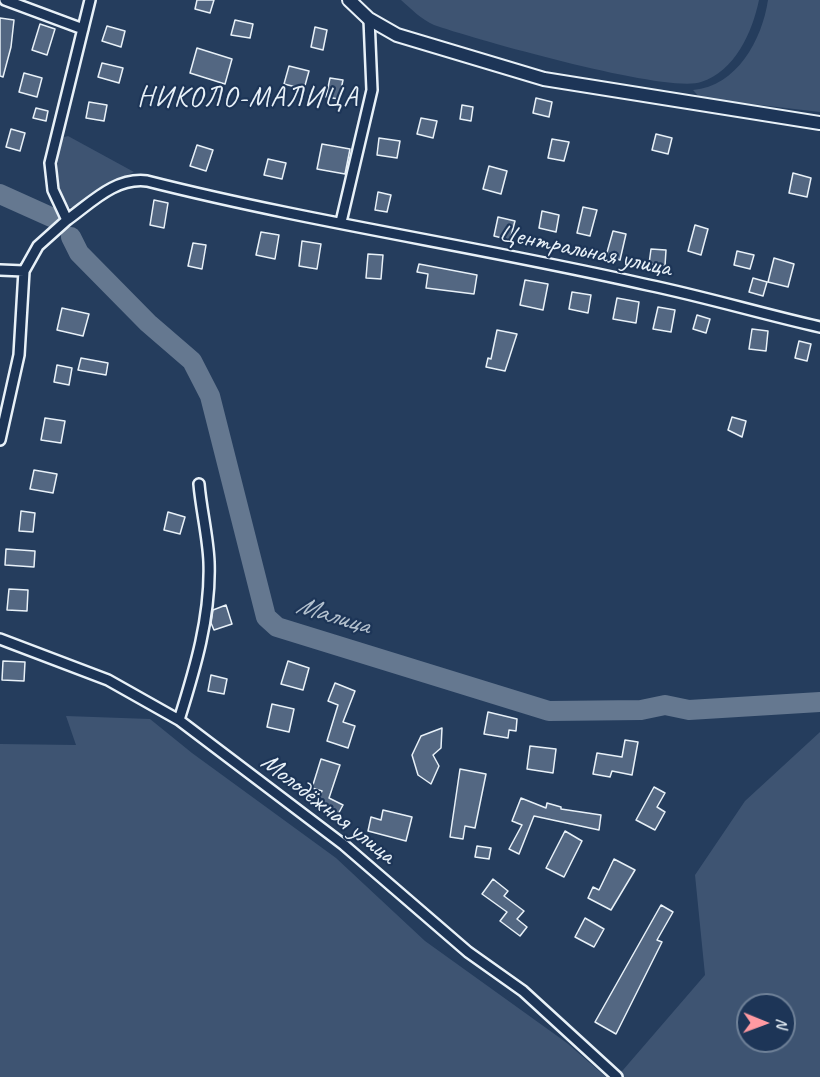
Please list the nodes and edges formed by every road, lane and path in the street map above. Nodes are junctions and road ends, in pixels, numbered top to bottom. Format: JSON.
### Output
{"nodes":[{"id":1,"x":5,"y":0,"type":"edge"},
{"id":2,"x":90,"y":0,"type":"edge"},
{"id":3,"x":349,"y":0,"type":"edge"},
{"id":4,"x":369,"y":19,"type":"junction"},
{"id":5,"x":83,"y":29,"type":"junction"},
{"id":6,"x":820,"y":123,"type":"edge"},
{"id":7,"x":67,"y":220,"type":"junction"},
{"id":8,"x":341,"y":222,"type":"junction"},
{"id":9,"x":0,"y":270,"type":"edge"},
{"id":10,"x":24,"y":271,"type":"junction"},
{"id":11,"x":820,"y":327,"type":"edge"},
{"id":12,"x":0,"y":440,"type":"edge"},
{"id":13,"x":199,"y":484,"type":"dead end"},
{"id":14,"x":0,"y":639,"type":"edge"},
{"id":15,"x":179,"y":720,"type":"junction"},
{"id":16,"x":617,"y":1077,"type":"edge"}],
"edges":[{"from":1,"to":5,"type":"street"},
{"from":2,"to":5,"type":"street"},
{"from":3,"to":4,"type":"street"},
{"from":4,"to":6,"type":"street"},
{"from":4,"to":8,"type":"street"},
{"from":5,"to":7,"type":"street"},
{"from":7,"to":8,"type":"street","name":"Центральная улица"},
{"from":7,"to":10,"type":"street","name":"Центральная улица"},
{"from":8,"to":11,"type":"street","name":"Центральная улица"},
{"from":9,"to":10,"type":"street"},
{"from":10,"to":12,"type":"street"},
{"from":13,"to":15,"type":"street"},
{"from":14,"to":15,"type":"street","name":"Молодёжная улица"},
{"from":15,"to":16,"type":"street","name":"Молодёжная улица"}]}
